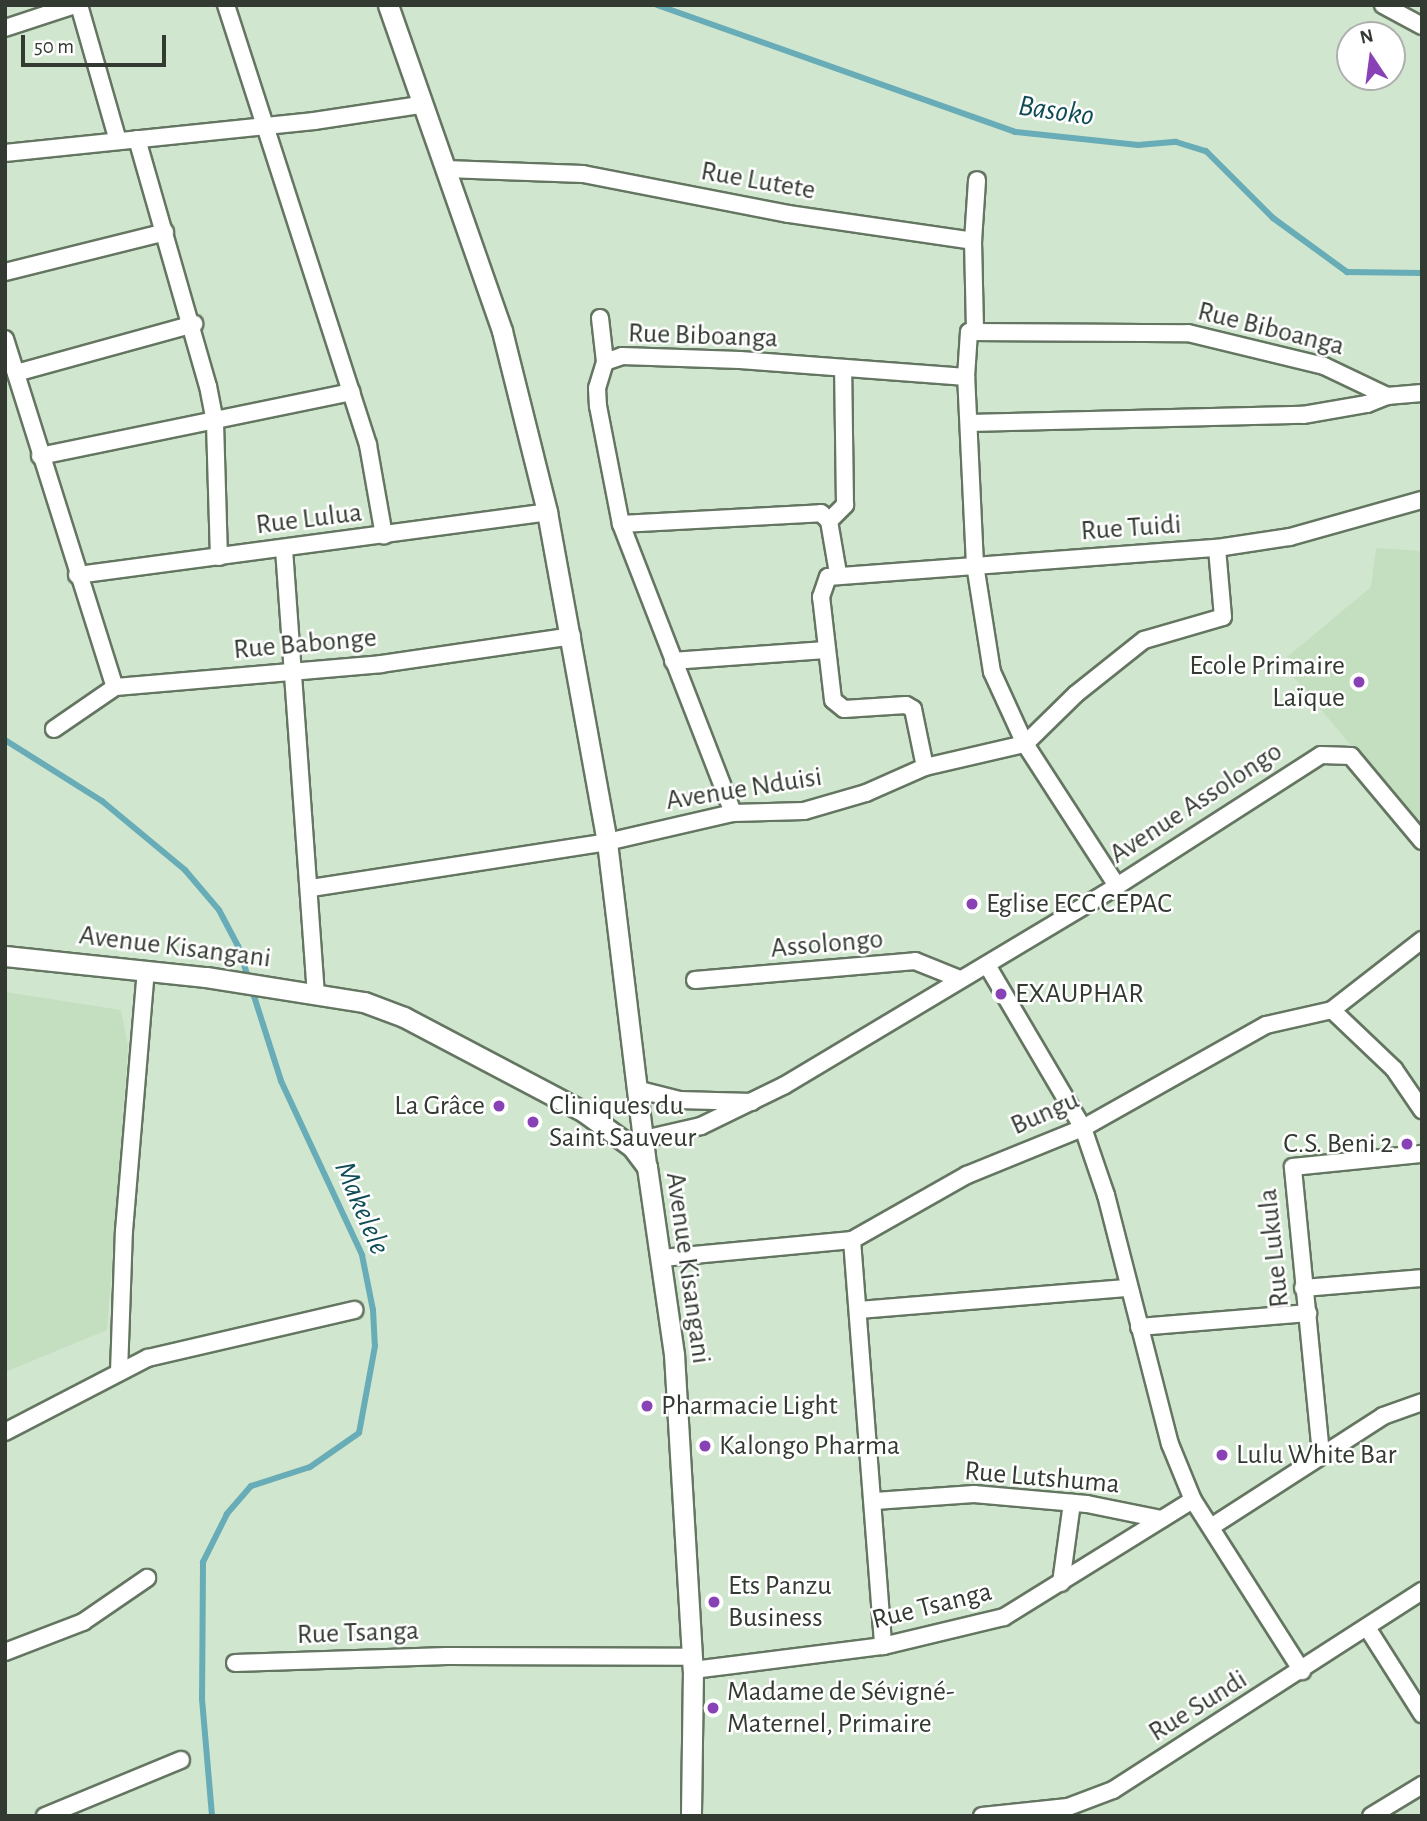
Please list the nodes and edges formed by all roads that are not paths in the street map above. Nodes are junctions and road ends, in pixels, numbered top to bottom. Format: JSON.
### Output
{"nodes":[{"id":1,"x":77,"y":5,"type":"edge"},
{"id":2,"x":226,"y":5,"type":"edge"},
{"id":3,"x":388,"y":5,"type":"edge"},
{"id":4,"x":1383,"y":5,"type":"edge"},
{"id":5,"x":1422,"y":26,"type":"edge"},
{"id":6,"x":5,"y":28,"type":"edge"},
{"id":7,"x":420,"y":104,"type":"junction"},
{"id":8,"x":262,"y":127,"type":"junction"},
{"id":9,"x":137,"y":139,"type":"junction"},
{"id":10,"x":118,"y":141,"type":"junction"},
{"id":11,"x":5,"y":153,"type":"edge"},
{"id":12,"x":446,"y":169,"type":"junction"},
{"id":13,"x":976,"y":180,"type":"dead end"},
{"id":14,"x":165,"y":232,"type":"junction"},
{"id":15,"x":973,"y":241,"type":"junction"},
{"id":16,"x":5,"y":272,"type":"edge"},
{"id":17,"x":600,"y":318,"type":"dead end"},
{"id":18,"x":194,"y":324,"type":"junction"},
{"id":19,"x":972,"y":331,"type":"junction"},
{"id":20,"x":5,"y":339,"type":"edge"},
{"id":21,"x":605,"y":362,"type":"junction"},
{"id":22,"x":843,"y":370,"type":"junction"},
{"id":23,"x":16,"y":373,"type":"junction"},
{"id":24,"x":966,"y":377,"type":"junction"},
{"id":25,"x":352,"y":392,"type":"junction"},
{"id":26,"x":1422,"y":393,"type":"edge"},
{"id":27,"x":1387,"y":396,"type":"junction"},
{"id":28,"x":215,"y":422,"type":"junction"},
{"id":29,"x":969,"y":423,"type":"junction"},
{"id":30,"x":40,"y":456,"type":"junction"},
{"id":31,"x":1422,"y":500,"type":"edge"},
{"id":32,"x":547,"y":512,"type":"junction"},
{"id":33,"x":829,"y":522,"type":"junction"},
{"id":34,"x":621,"y":524,"type":"junction"},
{"id":35,"x":384,"y":536,"type":"junction"},
{"id":36,"x":1217,"y":548,"type":"junction"},
{"id":37,"x":284,"y":550,"type":"junction"},
{"id":38,"x":219,"y":557,"type":"junction"},
{"id":39,"x":975,"y":565,"type":"junction"},
{"id":40,"x":838,"y":573,"type":"junction"},
{"id":41,"x":77,"y":575,"type":"junction"},
{"id":42,"x":572,"y":636,"type":"junction"},
{"id":43,"x":825,"y":650,"type":"junction"},
{"id":44,"x":673,"y":661,"type":"junction"},
{"id":45,"x":294,"y":669,"type":"junction"},
{"id":46,"x":115,"y":687,"type":"junction"},
{"id":47,"x":54,"y":729,"type":"dead end"},
{"id":48,"x":1025,"y":744,"type":"junction"},
{"id":49,"x":925,"y":767,"type":"junction"},
{"id":50,"x":733,"y":813,"type":"junction"},
{"id":51,"x":1422,"y":841,"type":"edge"},
{"id":52,"x":607,"y":842,"type":"junction"},
{"id":53,"x":1117,"y":886,"type":"junction"},
{"id":54,"x":310,"y":888,"type":"junction"},
{"id":55,"x":1422,"y":940,"type":"edge"},
{"id":56,"x":5,"y":956,"type":"edge"},
{"id":57,"x":987,"y":965,"type":"junction"},
{"id":58,"x":145,"y":970,"type":"junction"},
{"id":59,"x":960,"y":979,"type":"junction"},
{"id":60,"x":695,"y":980,"type":"dead end"},
{"id":61,"x":316,"y":992,"type":"junction"},
{"id":62,"x":1332,"y":1010,"type":"junction"},
{"id":63,"x":635,"y":1088,"type":"junction"},
{"id":64,"x":754,"y":1102,"type":"junction"},
{"id":65,"x":1422,"y":1110,"type":"edge"},
{"id":66,"x":1083,"y":1128,"type":"junction"},
{"id":67,"x":644,"y":1139,"type":"junction"},
{"id":68,"x":1422,"y":1154,"type":"edge"},
{"id":69,"x":647,"y":1167,"type":"junction"},
{"id":70,"x":852,"y":1240,"type":"junction"},
{"id":71,"x":662,"y":1258,"type":"junction"},
{"id":72,"x":1422,"y":1278,"type":"edge"},
{"id":73,"x":1129,"y":1288,"type":"junction"},
{"id":74,"x":1303,"y":1288,"type":"junction"},
{"id":75,"x":355,"y":1310,"type":"dead end"},
{"id":76,"x":859,"y":1310,"type":"junction"},
{"id":77,"x":1308,"y":1313,"type":"junction"},
{"id":78,"x":1139,"y":1327,"type":"junction"},
{"id":79,"x":119,"y":1372,"type":"junction"},
{"id":80,"x":1422,"y":1402,"type":"edge"},
{"id":81,"x":5,"y":1432,"type":"edge"},
{"id":82,"x":1321,"y":1454,"type":"junction"},
{"id":83,"x":1193,"y":1500,"type":"junction"},
{"id":84,"x":875,"y":1501,"type":"junction"},
{"id":85,"x":1072,"y":1503,"type":"junction"},
{"id":86,"x":1161,"y":1519,"type":"junction"},
{"id":87,"x":1211,"y":1527,"type":"junction"},
{"id":88,"x":147,"y":1578,"type":"dead end"},
{"id":89,"x":1061,"y":1583,"type":"junction"},
{"id":90,"x":1422,"y":1591,"type":"edge"},
{"id":91,"x":1368,"y":1629,"type":"junction"},
{"id":92,"x":883,"y":1646,"type":"junction"},
{"id":93,"x":5,"y":1651,"type":"edge"},
{"id":94,"x":235,"y":1663,"type":"dead end"},
{"id":95,"x":692,"y":1664,"type":"junction"},
{"id":96,"x":1302,"y":1671,"type":"junction"},
{"id":97,"x":1422,"y":1714,"type":"edge"},
{"id":98,"x":181,"y":1760,"type":"dead end"},
{"id":99,"x":1422,"y":1785,"type":"edge"},
{"id":100,"x":1069,"y":1811,"type":"edge"},
{"id":101,"x":45,"y":1816,"type":"edge"},
{"id":102,"x":691,"y":1816,"type":"edge"},
{"id":103,"x":982,"y":1816,"type":"edge"},
{"id":104,"x":1371,"y":1816,"type":"edge"}],
"edges":[{"from":1,"to":6,"type":"street"},
{"from":1,"to":10,"type":"street"},
{"from":2,"to":8,"type":"street"},
{"from":3,"to":7,"type":"street"},
{"from":4,"to":5,"type":"street"},
{"from":7,"to":8,"type":"street"},
{"from":7,"to":12,"type":"street"},
{"from":8,"to":9,"type":"street"},
{"from":8,"to":25,"type":"street"},
{"from":9,"to":10,"type":"street"},
{"from":9,"to":14,"type":"street"},
{"from":10,"to":11,"type":"street"},
{"from":12,"to":15,"type":"street","name":"Rue Lutete"},
{"from":12,"to":32,"type":"street"},
{"from":13,"to":15,"type":"street"},
{"from":14,"to":16,"type":"street"},
{"from":14,"to":18,"type":"street"},
{"from":15,"to":19,"type":"street"},
{"from":17,"to":21,"type":"street"},
{"from":18,"to":23,"type":"street"},
{"from":18,"to":28,"type":"street"},
{"from":19,"to":24,"type":"street"},
{"from":19,"to":27,"type":"street","name":"Rue Biboanga"},
{"from":20,"to":23,"type":"street"},
{"from":21,"to":22,"type":"street","name":"Rue Biboanga"},
{"from":21,"to":34,"type":"street"},
{"from":22,"to":24,"type":"street","name":"Rue Biboanga"},
{"from":22,"to":33,"type":"street"},
{"from":23,"to":30,"type":"street"},
{"from":24,"to":29,"type":"street"},
{"from":25,"to":28,"type":"street"},
{"from":25,"to":35,"type":"street"},
{"from":26,"to":27,"type":"street"},
{"from":27,"to":29,"type":"street"},
{"from":28,"to":30,"type":"street"},
{"from":28,"to":38,"type":"street"},
{"from":29,"to":39,"type":"street"},
{"from":30,"to":41,"type":"street"},
{"from":31,"to":36,"type":"street","name":"Rue Tuidi"},
{"from":32,"to":35,"type":"street","name":"Rue Lulua"},
{"from":32,"to":42,"type":"street"},
{"from":33,"to":34,"type":"street"},
{"from":33,"to":40,"type":"street"},
{"from":34,"to":44,"type":"street"},
{"from":35,"to":37,"type":"street","name":"Rue Lulua"},
{"from":36,"to":39,"type":"street","name":"Rue Tuidi"},
{"from":36,"to":48,"type":"street"},
{"from":37,"to":38,"type":"street","name":"Rue Lulua"},
{"from":37,"to":45,"type":"street"},
{"from":38,"to":41,"type":"street","name":"Rue Lulua"},
{"from":39,"to":40,"type":"street","name":"Rue Tuidi"},
{"from":39,"to":48,"type":"street"},
{"from":40,"to":43,"type":"street"},
{"from":41,"to":46,"type":"street"},
{"from":42,"to":45,"type":"street","name":"Rue Babonge"},
{"from":42,"to":52,"type":"street"},
{"from":43,"to":44,"type":"street"},
{"from":43,"to":49,"type":"street"},
{"from":44,"to":50,"type":"street"},
{"from":45,"to":46,"type":"street","name":"Rue Babonge"},
{"from":45,"to":54,"type":"street"},
{"from":46,"to":47,"type":"street","name":"Rue Babonge"},
{"from":48,"to":49,"type":"street","name":"Avenue Nduisi"},
{"from":48,"to":53,"type":"street"},
{"from":49,"to":50,"type":"street","name":"Avenue Nduisi"},
{"from":50,"to":52,"type":"street","name":"Avenue Nduisi"},
{"from":51,"to":53,"type":"street","name":"Avenue Assolongo"},
{"from":52,"to":54,"type":"street","name":"Avenue Nduisi"},
{"from":52,"to":63,"type":"street"},
{"from":53,"to":57,"type":"street","name":"Avenue Assolongo"},
{"from":54,"to":61,"type":"street"},
{"from":55,"to":62,"type":"street","name":"Bungu"},
{"from":56,"to":58,"type":"street","name":"Avenue Kisangani"},
{"from":57,"to":59,"type":"street","name":"Avenue Assolongo"},
{"from":57,"to":66,"type":"street"},
{"from":58,"to":61,"type":"street","name":"Avenue Kisangani"},
{"from":58,"to":79,"type":"street"},
{"from":59,"to":60,"type":"street","name":"Assolongo"},
{"from":59,"to":64,"type":"street","name":"Avenue Assolongo"},
{"from":61,"to":69,"type":"street","name":"Avenue Kisangani"},
{"from":62,"to":65,"type":"street"},
{"from":62,"to":66,"type":"street","name":"Bungu"},
{"from":63,"to":64,"type":"street"},
{"from":63,"to":67,"type":"street"},
{"from":64,"to":67,"type":"street","name":"Avenue Assolongo"},
{"from":66,"to":70,"type":"street","name":"Bungu"},
{"from":66,"to":73,"type":"street"},
{"from":67,"to":69,"type":"street"},
{"from":68,"to":74,"type":"street","name":"Rue Lukula"},
{"from":69,"to":71,"type":"street","name":"Avenue Kisangani"},
{"from":70,"to":71,"type":"street","name":"Bungu"},
{"from":70,"to":76,"type":"street"},
{"from":71,"to":95,"type":"street","name":"Avenue Kisangani"},
{"from":72,"to":74,"type":"street"},
{"from":73,"to":76,"type":"street"},
{"from":73,"to":78,"type":"street"},
{"from":74,"to":77,"type":"street","name":"Rue Lukula"},
{"from":75,"to":79,"type":"street"},
{"from":76,"to":84,"type":"street"},
{"from":77,"to":78,"type":"street"},
{"from":77,"to":82,"type":"street","name":"Rue Lukula"},
{"from":78,"to":83,"type":"street"},
{"from":79,"to":81,"type":"street"},
{"from":80,"to":82,"type":"street"},
{"from":82,"to":87,"type":"street"},
{"from":83,"to":86,"type":"street","name":"Rue Tsanga"},
{"from":83,"to":87,"type":"street"},
{"from":84,"to":85,"type":"street","name":"Rue Lutshuma"},
{"from":84,"to":92,"type":"street"},
{"from":85,"to":86,"type":"street","name":"Rue Lutshuma"},
{"from":85,"to":89,"type":"street"},
{"from":86,"to":89,"type":"street","name":"Rue Tsanga"},
{"from":87,"to":96,"type":"street"},
{"from":88,"to":93,"type":"street"},
{"from":89,"to":92,"type":"street","name":"Rue Tsanga"},
{"from":90,"to":91,"type":"street","name":"Rue Sundi"},
{"from":91,"to":96,"type":"street","name":"Rue Sundi"},
{"from":91,"to":97,"type":"street"},
{"from":92,"to":95,"type":"street","name":"Rue Tsanga"},
{"from":94,"to":95,"type":"street","name":"Rue Tsanga"},
{"from":95,"to":102,"type":"street","name":"Avenue Kisangani"},
{"from":96,"to":100,"type":"street","name":"Rue Sundi"},
{"from":98,"to":101,"type":"street"},
{"from":99,"to":104,"type":"street"},
{"from":100,"to":103,"type":"street","name":"Rue Sundi"}]}
